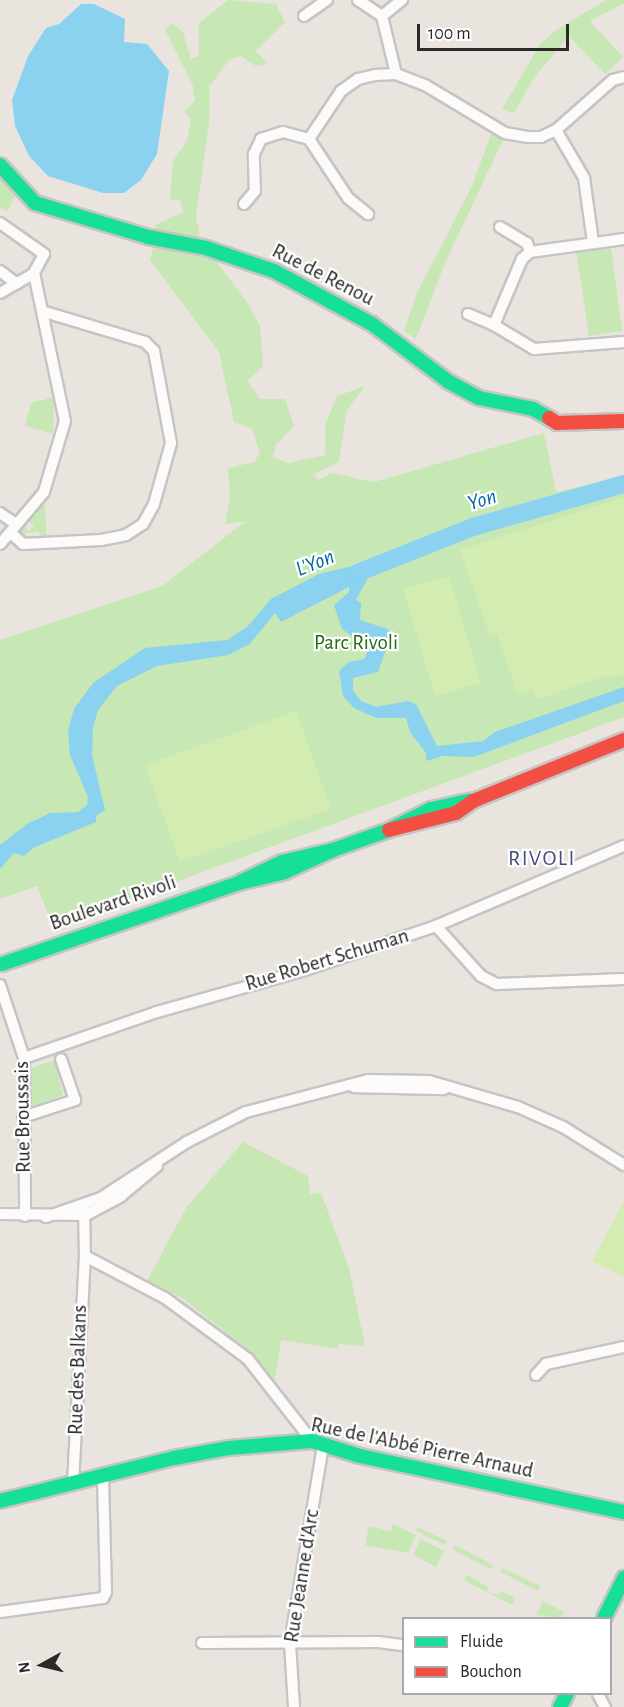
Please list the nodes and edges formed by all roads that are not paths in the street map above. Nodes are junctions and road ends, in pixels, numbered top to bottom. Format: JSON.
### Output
{"nodes":[{"id":1,"x":327,"y":0,"type":"edge"},
{"id":2,"x":358,"y":0,"type":"edge"},
{"id":3,"x":402,"y":0,"type":"edge"},
{"id":4,"x":304,"y":16,"type":"dead end"},
{"id":5,"x":382,"y":16,"type":"junction"},
{"id":6,"x":396,"y":74,"type":"junction"},
{"id":7,"x":624,"y":77,"type":"edge"},
{"id":8,"x":556,"y":130,"type":"junction"},
{"id":9,"x":309,"y":139,"type":"junction"},
{"id":10,"x":0,"y":165,"type":"edge"},
{"id":11,"x":243,"y":204,"type":"dead end"},
{"id":12,"x":368,"y":214,"type":"dead end"},
{"id":13,"x":0,"y":223,"type":"edge"},
{"id":14,"x":500,"y":227,"type":"dead end"},
{"id":15,"x":624,"y":239,"type":"edge"},
{"id":16,"x":593,"y":242,"type":"junction"},
{"id":17,"x":530,"y":252,"type":"junction"},
{"id":18,"x":0,"y":271,"type":"edge"},
{"id":19,"x":34,"y":273,"type":"junction"},
{"id":20,"x":16,"y":284,"type":"junction"},
{"id":21,"x":0,"y":293,"type":"edge"},
{"id":22,"x":45,"y":312,"type":"junction"},
{"id":23,"x":468,"y":314,"type":"dead end"},
{"id":24,"x":494,"y":325,"type":"junction"},
{"id":25,"x":624,"y":342,"type":"edge"},
{"id":26,"x":624,"y":421,"type":"edge"},
{"id":27,"x":0,"y":513,"type":"edge"},
{"id":28,"x":14,"y":529,"type":"junction"},
{"id":29,"x":0,"y":544,"type":"edge"},
{"id":30,"x":624,"y":740,"type":"edge"},
{"id":31,"x":624,"y":846,"type":"edge"},
{"id":32,"x":436,"y":926,"type":"junction"},
{"id":33,"x":1,"y":966,"type":"edge"},
{"id":34,"x":624,"y":979,"type":"edge"},
{"id":35,"x":0,"y":985,"type":"edge"},
{"id":36,"x":24,"y":1058,"type":"junction"},
{"id":37,"x":61,"y":1059,"type":"dead end"},
{"id":38,"x":23,"y":1117,"type":"junction"},
{"id":39,"x":164,"y":1159,"type":"junction"},
{"id":40,"x":624,"y":1164,"type":"edge"},
{"id":41,"x":101,"y":1198,"type":"junction"},
{"id":42,"x":72,"y":1209,"type":"junction"},
{"id":43,"x":85,"y":1213,"type":"junction"},
{"id":44,"x":0,"y":1214,"type":"edge"},
{"id":45,"x":25,"y":1216,"type":"junction"},
{"id":46,"x":46,"y":1217,"type":"junction"},
{"id":47,"x":85,"y":1256,"type":"junction"},
{"id":48,"x":624,"y":1347,"type":"edge"},
{"id":49,"x":536,"y":1375,"type":"dead end"},
{"id":50,"x":318,"y":1443,"type":"junction"},
{"id":51,"x":103,"y":1477,"type":"junction"},
{"id":52,"x":73,"y":1484,"type":"junction"},
{"id":53,"x":0,"y":1501,"type":"edge"},
{"id":54,"x":624,"y":1512,"type":"edge"},
{"id":55,"x":624,"y":1578,"type":"edge"},
{"id":56,"x":0,"y":1612,"type":"edge"},
{"id":57,"x":604,"y":1617,"type":"edge"},
{"id":58,"x":290,"y":1642,"type":"junction"},
{"id":59,"x":202,"y":1643,"type":"dead end"},
{"id":60,"x":402,"y":1645,"type":"edge"},
{"id":61,"x":294,"y":1707,"type":"edge"}],
"edges":[{"from":1,"to":4,"type":"street"},
{"from":2,"to":5,"type":"street"},
{"from":3,"to":5,"type":"street"},
{"from":5,"to":6,"type":"street"},
{"from":6,"to":8,"type":"street"},
{"from":6,"to":9,"type":"street"},
{"from":7,"to":8,"type":"street"},
{"from":8,"to":16,"type":"street"},
{"from":9,"to":11,"type":"street"},
{"from":9,"to":12,"type":"street"},
{"from":10,"to":26,"type":"street","name":"Rue de Renou"},
{"from":13,"to":19,"type":"street"},
{"from":14,"to":17,"type":"street"},
{"from":15,"to":16,"type":"street"},
{"from":16,"to":17,"type":"street"},
{"from":17,"to":24,"type":"street"},
{"from":18,"to":20,"type":"street"},
{"from":19,"to":20,"type":"street"},
{"from":19,"to":22,"type":"street"},
{"from":20,"to":21,"type":"street"},
{"from":22,"to":28,"type":"street"},
{"from":22,"to":28,"type":"street"},
{"from":23,"to":24,"type":"street"},
{"from":24,"to":25,"type":"street"},
{"from":27,"to":28,"type":"street"},
{"from":28,"to":29,"type":"street"},
{"from":30,"to":33,"type":"street","name":"Boulevard Rivoli"},
{"from":31,"to":32,"type":"street","name":"Rue Robert Schuman"},
{"from":32,"to":34,"type":"street"},
{"from":32,"to":36,"type":"street","name":"Rue Robert Schuman"},
{"from":35,"to":36,"type":"street","name":"Rue Broussais"},
{"from":36,"to":38,"type":"street","name":"Rue Broussais"},
{"from":37,"to":38,"type":"street"},
{"from":38,"to":45,"type":"street","name":"Rue Broussais"},
{"from":39,"to":40,"type":"street"},
{"from":39,"to":41,"type":"street"},
{"from":39,"to":43,"type":"street"},
{"from":41,"to":42,"type":"street"},
{"from":41,"to":43,"type":"street"},
{"from":42,"to":43,"type":"street"},
{"from":42,"to":46,"type":"street"},
{"from":43,"to":46,"type":"street"},
{"from":43,"to":47,"type":"street","name":"Rue des Balkans"},
{"from":44,"to":45,"type":"street"},
{"from":45,"to":46,"type":"street"},
{"from":47,"to":50,"type":"street"},
{"from":47,"to":52,"type":"street","name":"Rue des Balkans"},
{"from":48,"to":49,"type":"street"},
{"from":50,"to":51,"type":"street","name":"Rue de l'Abbé Pierre Arnaud"},
{"from":50,"to":54,"type":"street","name":"Rue de l'Abbé Pierre Arnaud"},
{"from":50,"to":58,"type":"street","name":"Rue Jeanne d'Arc"},
{"from":51,"to":52,"type":"street","name":"Rue de l'Abbé Pierre Arnaud"},
{"from":51,"to":56,"type":"street"},
{"from":52,"to":53,"type":"street","name":"Rue de l'Abbé Pierre Arnaud"},
{"from":55,"to":57,"type":"street"},
{"from":58,"to":59,"type":"street"},
{"from":58,"to":60,"type":"street"},
{"from":58,"to":61,"type":"street","name":"Rue Jeanne d'Arc"}]}
